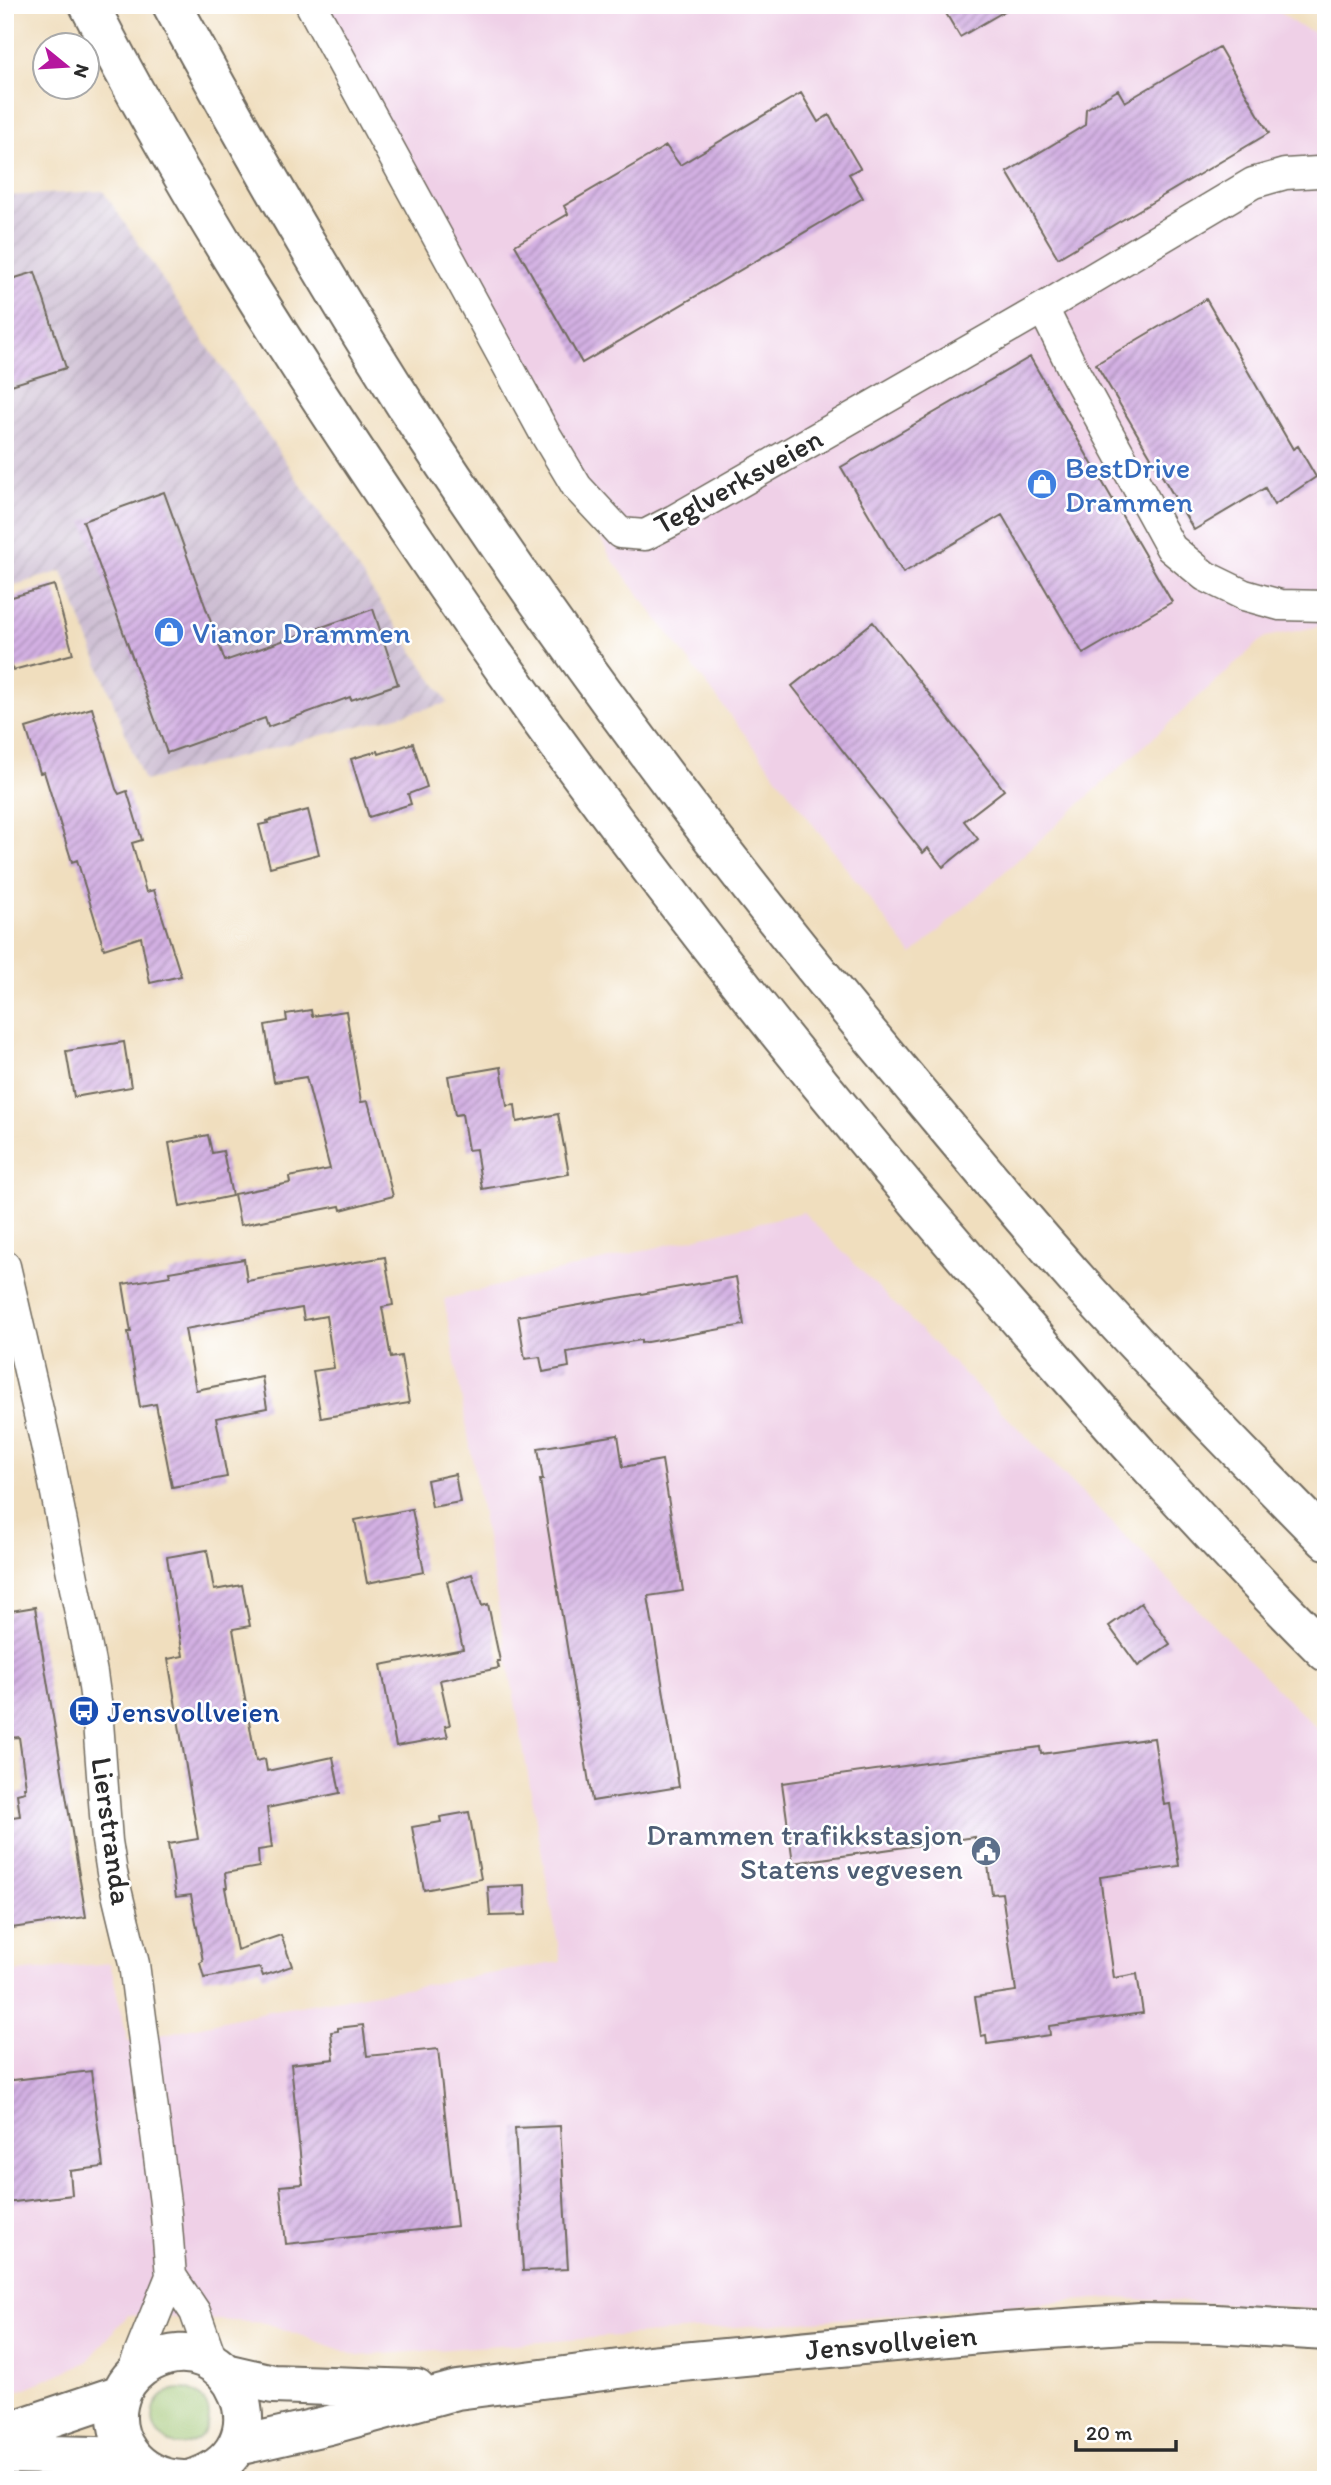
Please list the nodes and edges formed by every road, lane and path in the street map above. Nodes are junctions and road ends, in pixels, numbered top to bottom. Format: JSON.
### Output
{"nodes":[{"id":1,"x":89,"y":5,"type":"edge"},
{"id":2,"x":172,"y":5,"type":"edge"},
{"id":3,"x":311,"y":5,"type":"edge"},
{"id":4,"x":1318,"y":172,"type":"dead end"},
{"id":5,"x":1044,"y":308,"type":"junction"},
{"id":6,"x":1326,"y":606,"type":"edge"},
{"id":7,"x":5,"y":1266,"type":"edge"},
{"id":8,"x":1326,"y":1540,"type":"edge"},
{"id":9,"x":1326,"y":1652,"type":"edge"},
{"id":10,"x":171,"y":2276,"type":"junction"},
{"id":11,"x":1326,"y":2331,"type":"edge"},
{"id":12,"x":219,"y":2368,"type":"junction"},
{"id":13,"x":125,"y":2387,"type":"junction"},
{"id":14,"x":457,"y":2390,"type":"junction"},
{"id":15,"x":5,"y":2433,"type":"edge"},
{"id":16,"x":5,"y":2454,"type":"edge"},
{"id":17,"x":186,"y":2471,"type":"edge"}],
"edges":[{"from":1,"to":9,"type":"main road"},
{"from":2,"to":8,"type":"main road"},
{"from":3,"to":5,"type":"street","name":"Teglverksveien"},
{"from":4,"to":5,"type":"street","name":"Teglverksveien"},
{"from":5,"to":6,"type":"street"},
{"from":7,"to":10,"type":"street","name":"Lierstranda"},
{"from":10,"to":12,"type":"street","name":"Lierstranda"},
{"from":10,"to":13,"type":"street","name":"Lierstranda"},
{"from":11,"to":14,"type":"main road","name":"Jensvollveien"},
{"from":12,"to":13,"type":"main road"},
{"from":12,"to":14,"type":"main road","name":"Jensvollveien"},
{"from":12,"to":17,"type":"main road"},
{"from":13,"to":15,"type":"main road"},
{"from":13,"to":17,"type":"main road"},
{"from":14,"to":17,"type":"main road","name":"Jensvollveien"},
{"from":16,"to":17,"type":"main road","name":"Jensvollveien"}]}
